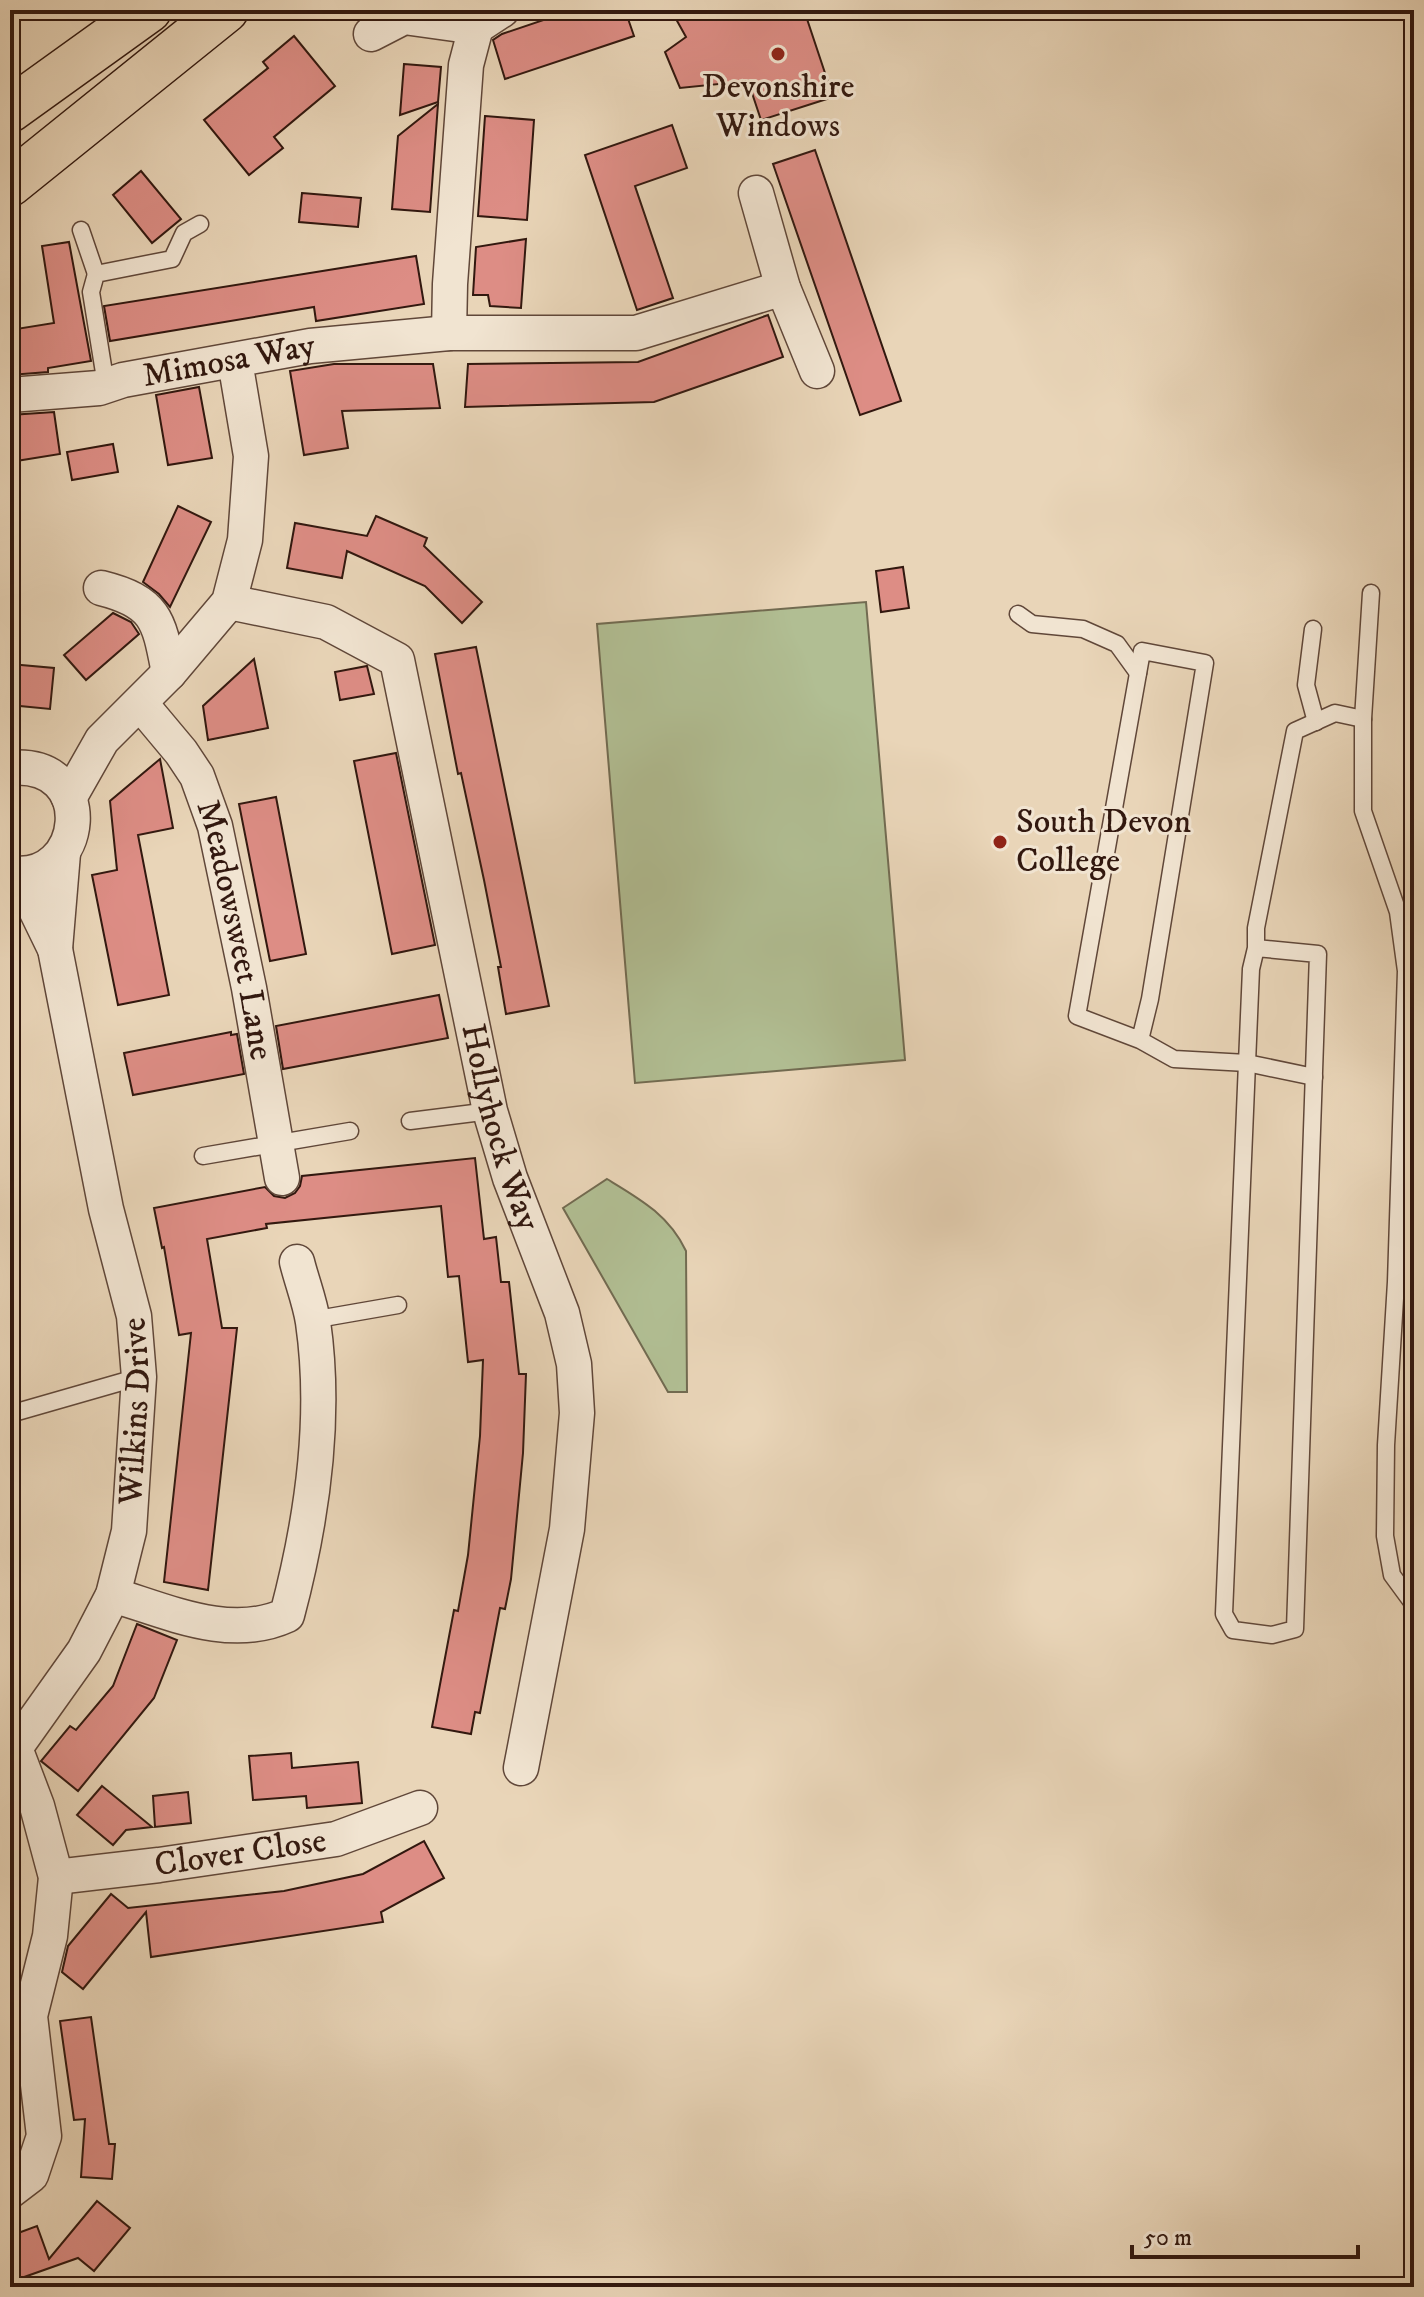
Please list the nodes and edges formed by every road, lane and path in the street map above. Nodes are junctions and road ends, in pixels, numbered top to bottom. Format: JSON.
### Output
{"nodes":[{"id":1,"x":149,"y":10,"type":"edge"},
{"id":2,"x":226,"y":10,"type":"edge"},
{"id":3,"x":489,"y":18,"type":"edge"},
{"id":4,"x":371,"y":34,"type":"dead end"},
{"id":5,"x":10,"y":110,"type":"edge"},
{"id":6,"x":10,"y":184,"type":"edge"},
{"id":7,"x":756,"y":193,"type":"dead end"},
{"id":8,"x":200,"y":224,"type":"dead end"},
{"id":9,"x":81,"y":230,"type":"dead end"},
{"id":10,"x":96,"y":274,"type":"junction"},
{"id":11,"x":783,"y":288,"type":"junction"},
{"id":12,"x":449,"y":333,"type":"junction"},
{"id":13,"x":235,"y":361,"type":"junction"},
{"id":14,"x":817,"y":371,"type":"dead end"},
{"id":15,"x":106,"y":385,"type":"junction"},
{"id":16,"x":10,"y":395,"type":"edge"},
{"id":17,"x":101,"y":588,"type":"dead end"},
{"id":18,"x":1371,"y":593,"type":"dead end"},
{"id":19,"x":229,"y":602,"type":"junction"},
{"id":20,"x":1018,"y":614,"type":"dead end"},
{"id":21,"x":1313,"y":629,"type":"dead end"},
{"id":22,"x":169,"y":673,"type":"junction"},
{"id":23,"x":1138,"y":673,"type":"junction"},
{"id":24,"x":140,"y":703,"type":"junction"},
{"id":25,"x":1363,"y":719,"type":"junction"},
{"id":26,"x":1316,"y":722,"type":"junction"},
{"id":27,"x":102,"y":740,"type":"junction"},
{"id":28,"x":24,"y":768,"type":"edge"},
{"id":29,"x":69,"y":798,"type":"junction"},
{"id":30,"x":63,"y":853,"type":"junction"},
{"id":31,"x":15,"y":874,"type":"edge"},
{"id":32,"x":1256,"y":948,"type":"junction"},
{"id":33,"x":55,"y":949,"type":"junction"},
{"id":34,"x":1410,"y":972,"type":"edge"},
{"id":35,"x":1140,"y":1040,"type":"junction"},
{"id":36,"x":1247,"y":1063,"type":"junction"},
{"id":37,"x":1314,"y":1077,"type":"junction"},
{"id":38,"x":490,"y":1111,"type":"junction"},
{"id":39,"x":410,"y":1121,"type":"dead end"},
{"id":40,"x":350,"y":1131,"type":"dead end"},
{"id":41,"x":275,"y":1141,"type":"junction"},
{"id":42,"x":203,"y":1156,"type":"dead end"},
{"id":43,"x":282,"y":1178,"type":"dead end"},
{"id":44,"x":297,"y":1262,"type":"dead end"},
{"id":45,"x":398,"y":1305,"type":"dead end"},
{"id":46,"x":312,"y":1320,"type":"junction"},
{"id":47,"x":139,"y":1377,"type":"junction"},
{"id":48,"x":10,"y":1414,"type":"edge"},
{"id":49,"x":1414,"y":1575,"type":"edge"},
{"id":50,"x":1398,"y":1582,"type":"junction"},
{"id":51,"x":113,"y":1595,"type":"junction"},
{"id":52,"x":1414,"y":1605,"type":"edge"},
{"id":53,"x":13,"y":1749,"type":"edge"},
{"id":54,"x":521,"y":1768,"type":"dead end"},
{"id":55,"x":420,"y":1808,"type":"dead end"},
{"id":56,"x":56,"y":1877,"type":"junction"},
{"id":57,"x":10,"y":2191,"type":"edge"}],
"edges":[{"from":1,"to":5,"type":"main road"},
{"from":2,"to":6,"type":"main road"},
{"from":3,"to":4,"type":"street"},
{"from":3,"to":12,"type":"street"},
{"from":7,"to":11,"type":"street"},
{"from":8,"to":10,"type":"lane"},
{"from":9,"to":10,"type":"lane"},
{"from":10,"to":15,"type":"lane"},
{"from":11,"to":12,"type":"street","name":"Mimosa Way"},
{"from":11,"to":14,"type":"street"},
{"from":12,"to":13,"type":"street","name":"Mimosa Way"},
{"from":13,"to":15,"type":"street","name":"Mimosa Way"},
{"from":13,"to":19,"type":"street"},
{"from":15,"to":16,"type":"street","name":"Mimosa Way"},
{"from":17,"to":22,"type":"street"},
{"from":18,"to":25,"type":"lane"},
{"from":19,"to":22,"type":"street"},
{"from":19,"to":38,"type":"street","name":"Hollyhock Way"},
{"from":20,"to":23,"type":"lane"},
{"from":21,"to":26,"type":"lane"},
{"from":22,"to":24,"type":"street"},
{"from":23,"to":35,"type":"lane"},
{"from":23,"to":35,"type":"lane"},
{"from":24,"to":27,"type":"street"},
{"from":24,"to":41,"type":"street","name":"Meadowsweet Lane"},
{"from":25,"to":26,"type":"lane"},
{"from":25,"to":34,"type":"lane"},
{"from":26,"to":32,"type":"lane"},
{"from":27,"to":28,"type":"street"},
{"from":27,"to":29,"type":"street"},
{"from":28,"to":29,"type":"street"},
{"from":29,"to":30,"type":"street","name":"Wilkins Drive"},
{"from":30,"to":31,"type":"street","name":"Wilkins Drive"},
{"from":30,"to":33,"type":"street","name":"Wilkins Drive"},
{"from":31,"to":33,"type":"street","name":"Wilkins Drive"},
{"from":32,"to":36,"type":"lane"},
{"from":32,"to":37,"type":"lane"},
{"from":33,"to":47,"type":"street","name":"Wilkins Drive"},
{"from":34,"to":50,"type":"lane"},
{"from":35,"to":36,"type":"lane"},
{"from":36,"to":37,"type":"lane"},
{"from":36,"to":37,"type":"lane"},
{"from":38,"to":39,"type":"lane"},
{"from":38,"to":54,"type":"street","name":"Hollyhock Way"},
{"from":40,"to":41,"type":"lane"},
{"from":41,"to":42,"type":"lane"},
{"from":41,"to":43,"type":"street","name":"Meadowsweet Lane"},
{"from":44,"to":46,"type":"street"},
{"from":45,"to":46,"type":"lane"},
{"from":46,"to":51,"type":"street"},
{"from":47,"to":48,"type":"lane"},
{"from":47,"to":51,"type":"street","name":"Wilkins Drive"},
{"from":49,"to":50,"type":"lane"},
{"from":50,"to":52,"type":"lane"},
{"from":51,"to":53,"type":"street","name":"Wilkins Drive"},
{"from":53,"to":56,"type":"street"},
{"from":55,"to":56,"type":"street","name":"Clover Close"},
{"from":56,"to":57,"type":"street"}]}
